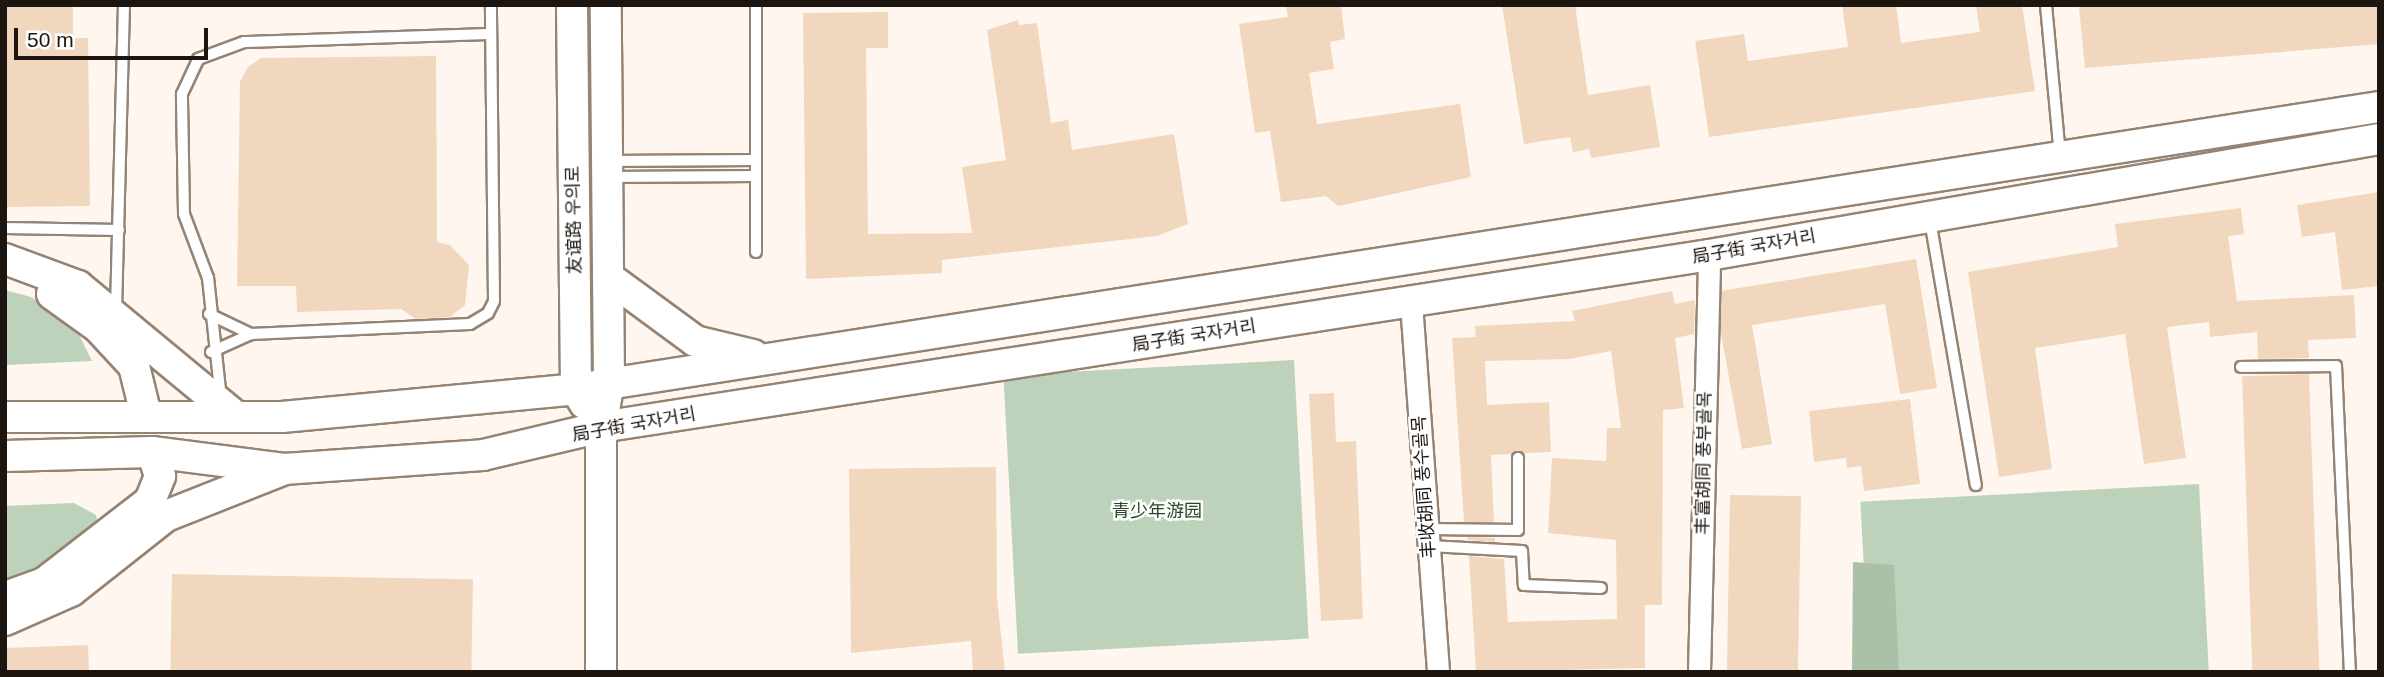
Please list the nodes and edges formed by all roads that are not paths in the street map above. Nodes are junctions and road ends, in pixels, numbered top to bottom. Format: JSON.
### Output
{"nodes":[{"id":1,"x":124,"y":5,"type":"edge"},
{"id":2,"x":491,"y":5,"type":"edge"},
{"id":3,"x":572,"y":5,"type":"edge"},
{"id":4,"x":606,"y":5,"type":"edge"},
{"id":5,"x":756,"y":5,"type":"edge"},
{"id":6,"x":2046,"y":5,"type":"edge"},
{"id":7,"x":491,"y":34,"type":"junction"},
{"id":8,"x":2379,"y":107,"type":"edge"},
{"id":9,"x":2379,"y":139,"type":"edge"},
{"id":10,"x":2060,"y":156,"type":"junction"},
{"id":11,"x":756,"y":160,"type":"junction"},
{"id":12,"x":607,"y":169,"type":"junction"},
{"id":13,"x":756,"y":176,"type":"junction"},
{"id":14,"x":1930,"y":217,"type":"junction"},
{"id":15,"x":5,"y":228,"type":"edge"},
{"id":16,"x":118,"y":230,"type":"junction"},
{"id":17,"x":756,"y":252,"type":"dead end"},
{"id":18,"x":1709,"y":255,"type":"junction"},
{"id":19,"x":5,"y":259,"type":"edge"},
{"id":20,"x":608,"y":277,"type":"junction"},
{"id":21,"x":5,"y":279,"type":"edge"},
{"id":22,"x":1411,"y":303,"type":"junction"},
{"id":23,"x":116,"y":313,"type":"junction"},
{"id":24,"x":209,"y":314,"type":"junction"},
{"id":25,"x":251,"y":334,"type":"junction"},
{"id":26,"x":211,"y":352,"type":"junction"},
{"id":27,"x":774,"y":359,"type":"junction"},
{"id":28,"x":2241,"y":367,"type":"dead end"},
{"id":29,"x":609,"y":382,"type":"junction"},
{"id":30,"x":576,"y":389,"type":"junction"},
{"id":31,"x":146,"y":415,"type":"junction"},
{"id":32,"x":5,"y":416,"type":"edge"},
{"id":33,"x":235,"y":416,"type":"junction"},
{"id":34,"x":601,"y":427,"type":"junction"},
{"id":35,"x":152,"y":452,"type":"junction"},
{"id":36,"x":5,"y":456,"type":"edge"},
{"id":37,"x":1518,"y":458,"type":"dead end"},
{"id":38,"x":284,"y":469,"type":"junction"},
{"id":39,"x":1976,"y":485,"type":"dead end"},
{"id":40,"x":1428,"y":538,"type":"junction"},
{"id":41,"x":1601,"y":588,"type":"dead end"},
{"id":42,"x":5,"y":597,"type":"edge"},
{"id":43,"x":5,"y":620,"type":"edge"},
{"id":44,"x":601,"y":672,"type":"edge"},
{"id":45,"x":1438,"y":672,"type":"edge"},
{"id":46,"x":1699,"y":672,"type":"edge"},
{"id":47,"x":2350,"y":672,"type":"edge"}],
"edges":[{"from":1,"to":16,"type":"lane"},
{"from":2,"to":7,"type":"lane"},
{"from":3,"to":30,"type":"main road","name":"友谊路 우의로"},
{"from":4,"to":12,"type":"main road","name":"友谊路 우의로"},
{"from":5,"to":11,"type":"lane"},
{"from":6,"to":10,"type":"lane"},
{"from":7,"to":24,"type":"lane"},
{"from":7,"to":25,"type":"lane"},
{"from":8,"to":10,"type":"main road"},
{"from":9,"to":14,"type":"main road","name":"局子街 국자거리"},
{"from":10,"to":27,"type":"main road"},
{"from":11,"to":12,"type":"lane"},
{"from":11,"to":13,"type":"lane"},
{"from":12,"to":13,"type":"lane"},
{"from":12,"to":20,"type":"main road","name":"友谊路 우의로"},
{"from":13,"to":17,"type":"lane"},
{"from":14,"to":18,"type":"main road","name":"局子街 국자거리"},
{"from":14,"to":39,"type":"lane"},
{"from":15,"to":16,"type":"lane"},
{"from":16,"to":23,"type":"lane"},
{"from":18,"to":22,"type":"main road","name":"局子街 국자거리"},
{"from":18,"to":46,"type":"street","name":"丰富胡同 풍부골목"},
{"from":19,"to":23,"type":"main road"},
{"from":20,"to":27,"type":"main road"},
{"from":20,"to":29,"type":"main road","name":"友谊路 우의로"},
{"from":21,"to":31,"type":"main road"},
{"from":22,"to":34,"type":"main road","name":"局子街 국자거리"},
{"from":22,"to":40,"type":"street","name":"丰收胡同 풍수골목"},
{"from":23,"to":33,"type":"main road"},
{"from":24,"to":25,"type":"lane"},
{"from":24,"to":26,"type":"lane"},
{"from":25,"to":26,"type":"lane"},
{"from":26,"to":33,"type":"lane"},
{"from":27,"to":29,"type":"main road"},
{"from":28,"to":47,"type":"lane"},
{"from":29,"to":30,"type":"main road"},
{"from":29,"to":34,"type":"main road","name":"友谊路 우의로"},
{"from":30,"to":33,"type":"main road"},
{"from":30,"to":34,"type":"main road"},
{"from":31,"to":32,"type":"main road"},
{"from":31,"to":33,"type":"main road"},
{"from":34,"to":38,"type":"main road","name":"局子街 국자거리"},
{"from":34,"to":44,"type":"main road","name":"友谊路 우의로"},
{"from":35,"to":36,"type":"main road","name":"局子街 국자거리"},
{"from":35,"to":38,"type":"main road","name":"局子街 국자거리"},
{"from":35,"to":42,"type":"main road"},
{"from":37,"to":40,"type":"lane"},
{"from":38,"to":43,"type":"main road"},
{"from":40,"to":41,"type":"lane"},
{"from":40,"to":45,"type":"street","name":"丰收胡同 풍수골목"}]}
